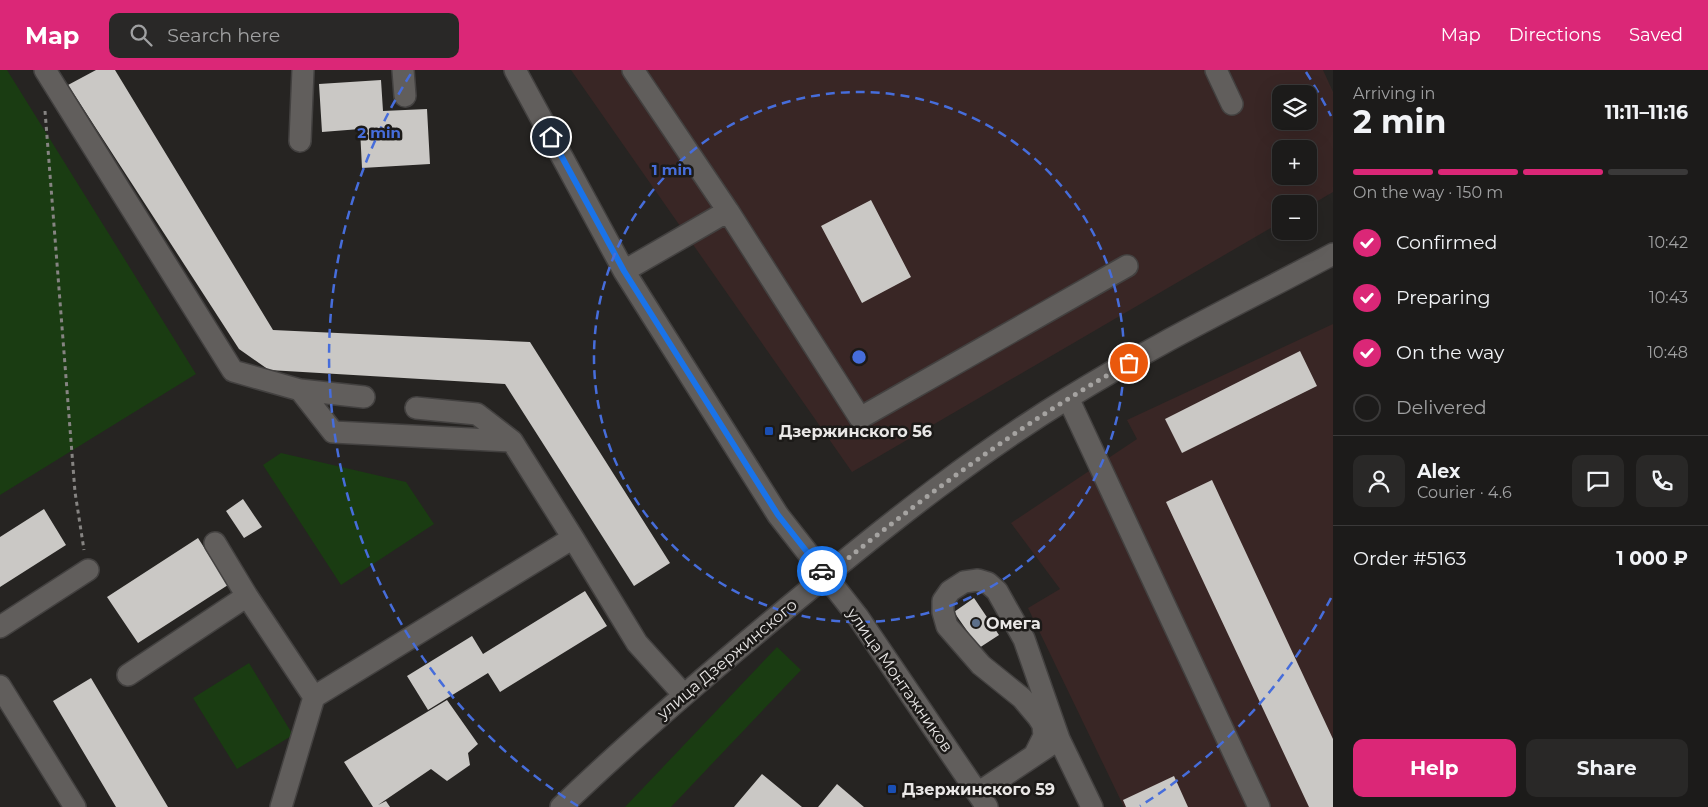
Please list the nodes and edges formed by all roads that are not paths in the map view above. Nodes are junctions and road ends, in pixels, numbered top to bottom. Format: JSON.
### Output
{"nodes":[{"id":1,"x":44,"y":70,"type":"edge"},
{"id":2,"x":303,"y":70,"type":"edge"},
{"id":3,"x":403,"y":70,"type":"edge"},
{"id":4,"x":515,"y":70,"type":"edge"},
{"id":5,"x":633,"y":70,"type":"edge"},
{"id":6,"x":1216,"y":70,"type":"edge"},
{"id":7,"x":405,"y":96,"type":"dead end"},
{"id":8,"x":1232,"y":104,"type":"dead end"},
{"id":9,"x":300,"y":141,"type":"dead end"},
{"id":10,"x":728,"y":211,"type":"junction"},
{"id":11,"x":1333,"y":254,"type":"edge"},
{"id":12,"x":1127,"y":266,"type":"dead end"},
{"id":13,"x":624,"y":271,"type":"junction"},
{"id":14,"x":300,"y":390,"type":"junction"},
{"id":15,"x":364,"y":397,"type":"dead end"},
{"id":16,"x":1068,"y":398,"type":"junction"},
{"id":17,"x":416,"y":408,"type":"dead end"},
{"id":18,"x":512,"y":441,"type":"junction"},
{"id":19,"x":573,"y":538,"type":"junction"},
{"id":20,"x":215,"y":543,"type":"dead end"},
{"id":21,"x":88,"y":570,"type":"road end"},
{"id":22,"x":826,"y":576,"type":"junction"},
{"id":23,"x":247,"y":596,"type":"junction"},
{"id":24,"x":0,"y":627,"type":"edge"},
{"id":25,"x":128,"y":675,"type":"dead end"},
{"id":26,"x":0,"y":686,"type":"edge"},
{"id":27,"x":684,"y":695,"type":"junction"},
{"id":28,"x":314,"y":697,"type":"junction"},
{"id":29,"x":1058,"y":738,"type":"junction"},
{"id":30,"x":1035,"y":754,"type":"junction"},
{"id":31,"x":982,"y":800,"type":"edge"},
{"id":32,"x":75,"y":807,"type":"edge"},
{"id":33,"x":281,"y":807,"type":"edge"},
{"id":34,"x":562,"y":807,"type":"edge"},
{"id":35,"x":1092,"y":807,"type":"edge"},
{"id":36,"x":1260,"y":807,"type":"edge"}],
"edges":[{"from":1,"to":14,"type":"street"},
{"from":2,"to":9,"type":"street"},
{"from":3,"to":7,"type":"street"},
{"from":4,"to":13,"type":"street","name":"улица Монтажников"},
{"from":5,"to":10,"type":"street"},
{"from":6,"to":8,"type":"street"},
{"from":10,"to":12,"type":"street"},
{"from":10,"to":13,"type":"street"},
{"from":11,"to":16,"type":"street","name":"улица Дзержинского"},
{"from":13,"to":22,"type":"street","name":"улица Монтажников"},
{"from":14,"to":15,"type":"street"},
{"from":14,"to":18,"type":"street"},
{"from":16,"to":22,"type":"street","name":"улица Дзержинского"},
{"from":16,"to":36,"type":"street"},
{"from":17,"to":18,"type":"street"},
{"from":18,"to":19,"type":"street"},
{"from":19,"to":27,"type":"street"},
{"from":19,"to":28,"type":"street"},
{"from":20,"to":23,"type":"street"},
{"from":21,"to":24,"type":"street"},
{"from":22,"to":27,"type":"street","name":"улица Дзержинского"},
{"from":22,"to":31,"type":"street","name":"улица Монтажников"},
{"from":23,"to":25,"type":"street"},
{"from":23,"to":28,"type":"street"},
{"from":26,"to":32,"type":"street"},
{"from":27,"to":34,"type":"street","name":"улица Дзержинского"},
{"from":28,"to":33,"type":"street"},
{"from":29,"to":30,"type":"street"},
{"from":29,"to":30,"type":"street"},
{"from":29,"to":35,"type":"street"},
{"from":30,"to":31,"type":"street"}]}
